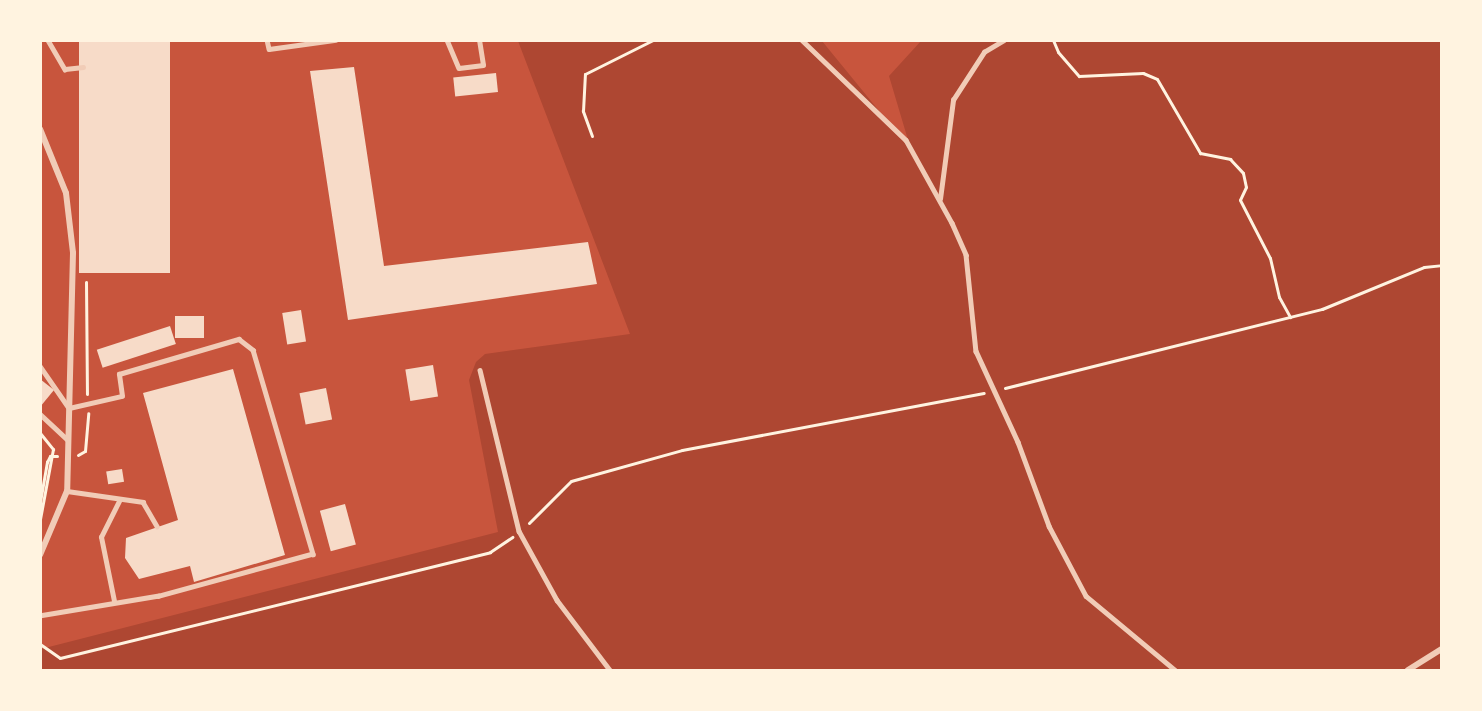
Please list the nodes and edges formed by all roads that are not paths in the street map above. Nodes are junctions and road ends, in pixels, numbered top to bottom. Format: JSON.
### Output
{"nodes":[{"id":1,"x":48,"y":40,"type":"edge"},
{"id":2,"x":267,"y":40,"type":"edge"},
{"id":3,"x":335,"y":40,"type":"edge"},
{"id":4,"x":447,"y":40,"type":"edge"},
{"id":5,"x":479,"y":40,"type":"edge"},
{"id":6,"x":802,"y":40,"type":"edge"},
{"id":7,"x":1004,"y":40,"type":"edge"},
{"id":8,"x":83,"y":67,"type":"dead end"},
{"id":9,"x":40,"y":129,"type":"edge"},
{"id":10,"x":940,"y":199,"type":"junction"},
{"id":11,"x":40,"y":366,"type":"edge"},
{"id":12,"x":480,"y":369,"type":"dead end"},
{"id":13,"x":69,"y":408,"type":"junction"},
{"id":14,"x":40,"y":414,"type":"edge"},
{"id":15,"x":68,"y":440,"type":"junction"},
{"id":16,"x":67,"y":491,"type":"junction"},
{"id":17,"x":120,"y":499,"type":"junction"},
{"id":18,"x":157,"y":526,"type":"dead end"},
{"id":19,"x":40,"y":555,"type":"edge"},
{"id":20,"x":114,"y":601,"type":"junction"},
{"id":21,"x":40,"y":616,"type":"edge"},
{"id":22,"x":1442,"y":649,"type":"edge"},
{"id":23,"x":610,"y":670,"type":"edge"},
{"id":24,"x":1175,"y":670,"type":"edge"},
{"id":25,"x":1408,"y":670,"type":"edge"}],
"edges":[{"from":1,"to":8,"type":"lane"},
{"from":2,"to":3,"type":"lane"},
{"from":4,"to":5,"type":"lane"},
{"from":6,"to":10,"type":"lane"},
{"from":7,"to":10,"type":"lane"},
{"from":9,"to":13,"type":"street"},
{"from":10,"to":24,"type":"lane"},
{"from":11,"to":13,"type":"lane"},
{"from":12,"to":23,"type":"lane"},
{"from":13,"to":15,"type":"street"},
{"from":13,"to":20,"type":"lane"},
{"from":14,"to":15,"type":"lane"},
{"from":15,"to":16,"type":"street"},
{"from":16,"to":17,"type":"lane"},
{"from":16,"to":19,"type":"street"},
{"from":17,"to":18,"type":"lane"},
{"from":17,"to":20,"type":"lane"},
{"from":20,"to":21,"type":"lane"},
{"from":22,"to":25,"type":"street"}]}
